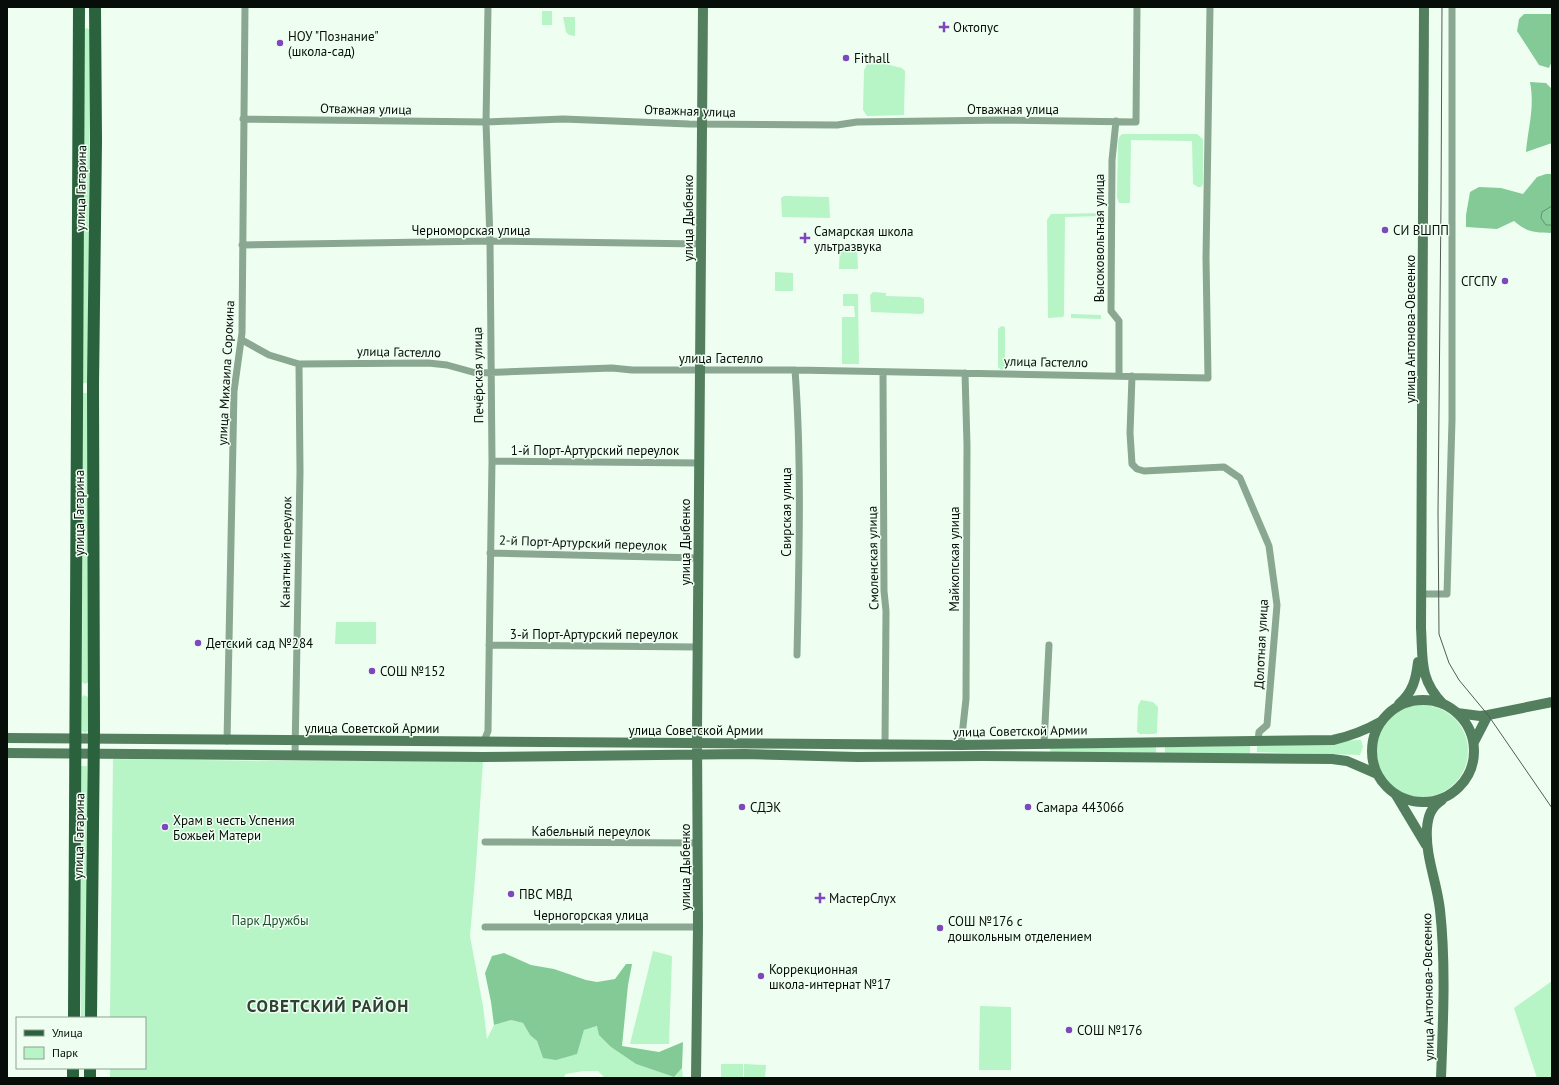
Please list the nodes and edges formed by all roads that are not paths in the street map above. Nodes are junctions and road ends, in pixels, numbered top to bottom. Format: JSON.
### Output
{"nodes":[{"id":1,"x":79,"y":7,"type":"edge"},
{"id":2,"x":95,"y":7,"type":"edge"},
{"id":3,"x":245,"y":7,"type":"edge"},
{"id":4,"x":488,"y":7,"type":"edge"},
{"id":5,"x":703,"y":7,"type":"edge"},
{"id":6,"x":1137,"y":7,"type":"edge"},
{"id":7,"x":1210,"y":7,"type":"edge"},
{"id":8,"x":1424,"y":7,"type":"edge"},
{"id":9,"x":1452,"y":7,"type":"edge"},
{"id":10,"x":78,"y":23,"type":"junction"},
{"id":11,"x":95,"y":23,"type":"junction"},
{"id":12,"x":243,"y":119,"type":"junction"},
{"id":13,"x":1116,"y":121,"type":"junction"},
{"id":14,"x":486,"y":122,"type":"junction"},
{"id":15,"x":702,"y":124,"type":"junction"},
{"id":16,"x":490,"y":241,"type":"junction"},
{"id":17,"x":701,"y":244,"type":"junction"},
{"id":18,"x":242,"y":245,"type":"junction"},
{"id":19,"x":242,"y":340,"type":"junction"},
{"id":20,"x":299,"y":364,"type":"junction"},
{"id":21,"x":700,"y":369,"type":"junction"},
{"id":22,"x":795,"y":370,"type":"junction"},
{"id":23,"x":883,"y":372,"type":"junction"},
{"id":24,"x":490,"y":373,"type":"junction"},
{"id":25,"x":965,"y":373,"type":"junction"},
{"id":26,"x":1119,"y":376,"type":"junction"},
{"id":27,"x":1132,"y":376,"type":"junction"},
{"id":28,"x":492,"y":461,"type":"junction"},
{"id":29,"x":699,"y":463,"type":"junction"},
{"id":30,"x":490,"y":553,"type":"junction"},
{"id":31,"x":698,"y":558,"type":"junction"},
{"id":32,"x":1422,"y":594,"type":"junction"},
{"id":33,"x":1421,"y":628,"type":"junction"},
{"id":34,"x":489,"y":645,"type":"junction"},
{"id":35,"x":1049,"y":645,"type":"dead end"},
{"id":36,"x":698,"y":647,"type":"junction"},
{"id":37,"x":797,"y":655,"type":"dead end"},
{"id":38,"x":76,"y":690,"type":"junction"},
{"id":39,"x":94,"y":690,"type":"junction"},
{"id":40,"x":1552,"y":702,"type":"edge"},
{"id":41,"x":1443,"y":704,"type":"junction"},
{"id":42,"x":1392,"y":710,"type":"junction"},
{"id":43,"x":1457,"y":713,"type":"junction"},
{"id":44,"x":1488,"y":715,"type":"junction"},
{"id":45,"x":1382,"y":721,"type":"junction"},
{"id":46,"x":7,"y":738,"type":"edge"},
{"id":47,"x":75,"y":739,"type":"junction"},
{"id":48,"x":94,"y":739,"type":"junction"},
{"id":49,"x":226,"y":741,"type":"junction"},
{"id":50,"x":295,"y":741,"type":"junction"},
{"id":51,"x":1258,"y":741,"type":"junction"},
{"id":52,"x":484,"y":742,"type":"junction"},
{"id":53,"x":1160,"y":742,"type":"junction"},
{"id":54,"x":1474,"y":742,"type":"junction"},
{"id":55,"x":697,"y":743,"type":"junction"},
{"id":56,"x":885,"y":744,"type":"junction"},
{"id":57,"x":1044,"y":744,"type":"junction"},
{"id":58,"x":961,"y":745,"type":"junction"},
{"id":59,"x":7,"y":753,"type":"edge"},
{"id":60,"x":74,"y":754,"type":"junction"},
{"id":61,"x":94,"y":755,"type":"junction"},
{"id":62,"x":295,"y":755,"type":"junction"},
{"id":63,"x":697,"y":755,"type":"junction"},
{"id":64,"x":1046,"y":756,"type":"junction"},
{"id":65,"x":484,"y":757,"type":"junction"},
{"id":66,"x":1161,"y":757,"type":"junction"},
{"id":67,"x":1377,"y":774,"type":"junction"},
{"id":68,"x":1396,"y":795,"type":"junction"},
{"id":69,"x":1451,"y":795,"type":"junction"},
{"id":70,"x":485,"y":842,"type":"dead end"},
{"id":71,"x":698,"y":843,"type":"junction"},
{"id":72,"x":1428,"y":848,"type":"junction"},
{"id":73,"x":485,"y":927,"type":"dead end"},
{"id":74,"x":698,"y":927,"type":"junction"},
{"id":75,"x":74,"y":1017,"type":"edge"},
{"id":76,"x":91,"y":1017,"type":"edge"},
{"id":77,"x":696,"y":1078,"type":"edge"},
{"id":78,"x":1441,"y":1078,"type":"edge"}],
"edges":[{"from":1,"to":10,"type":"main road","name":"улица Гагарина"},
{"from":2,"to":11,"type":"main road","name":"улица Гагарина"},
{"from":3,"to":12,"type":"street","name":"улица Михаила Сорокина"},
{"from":4,"to":14,"type":"street","name":"Печёрская улица"},
{"from":5,"to":15,"type":"main road","name":"улица Дыбенко"},
{"from":6,"to":13,"type":"street","name":"Отважная улица"},
{"from":7,"to":27,"type":"street","name":"улица Гастелло"},
{"from":8,"to":32,"type":"main road","name":"улица Антонова-Овсеенко"},
{"from":9,"to":32,"type":"street"},
{"from":10,"to":11,"type":"main road"},
{"from":10,"to":38,"type":"main road","name":"улица Гагарина"},
{"from":11,"to":39,"type":"main road","name":"улица Гагарина"},
{"from":12,"to":14,"type":"street","name":"Отважная улица"},
{"from":12,"to":18,"type":"street","name":"улица Михаила Сорокина"},
{"from":13,"to":15,"type":"street","name":"Отважная улица"},
{"from":13,"to":26,"type":"street","name":"Высоковольтная улица"},
{"from":14,"to":15,"type":"street","name":"Отважная улица"},
{"from":14,"to":16,"type":"street","name":"Печёрская улица"},
{"from":15,"to":17,"type":"main road","name":"улица Дыбенко"},
{"from":16,"to":17,"type":"street","name":"Черноморская улица"},
{"from":16,"to":18,"type":"street","name":"Черноморская улица"},
{"from":16,"to":24,"type":"street","name":"Печёрская улица"},
{"from":17,"to":21,"type":"main road","name":"улица Дыбенко"},
{"from":18,"to":19,"type":"street","name":"улица Михаила Сорокина"},
{"from":19,"to":20,"type":"street","name":"улица Гастелло"},
{"from":19,"to":49,"type":"street","name":"улица Михаила Сорокина"},
{"from":20,"to":24,"type":"street","name":"улица Гастелло"},
{"from":20,"to":50,"type":"street","name":"Канатный переулок"},
{"from":21,"to":22,"type":"street","name":"улица Гастелло"},
{"from":21,"to":24,"type":"street","name":"улица Гастелло"},
{"from":21,"to":29,"type":"main road","name":"улица Дыбенко"},
{"from":22,"to":23,"type":"street","name":"улица Гастелло"},
{"from":22,"to":37,"type":"street","name":"Свирская улица"},
{"from":23,"to":25,"type":"street","name":"улица Гастелло"},
{"from":23,"to":56,"type":"street","name":"Смоленская улица"},
{"from":24,"to":28,"type":"street","name":"Печёрская улица"},
{"from":25,"to":26,"type":"street","name":"улица Гастелло"},
{"from":25,"to":58,"type":"street","name":"Майкопская улица"},
{"from":26,"to":27,"type":"street","name":"улица Гастелло"},
{"from":27,"to":51,"type":"street","name":"Долотная улица"},
{"from":28,"to":29,"type":"street","name":"1-й Порт-Артурский переулок"},
{"from":28,"to":30,"type":"street","name":"Печёрская улица"},
{"from":29,"to":31,"type":"main road","name":"улица Дыбенко"},
{"from":30,"to":31,"type":"street","name":"2-й Порт-Артурский переулок"},
{"from":30,"to":34,"type":"street","name":"Печёрская улица"},
{"from":31,"to":36,"type":"main road","name":"улица Дыбенко"},
{"from":32,"to":33,"type":"main road","name":"улица Антонова-Овсеенко"},
{"from":33,"to":41,"type":"main road","name":"улица Антонова-Овсеенко"},
{"from":33,"to":42,"type":"main road","name":"улица Антонова-Овсеенко"},
{"from":34,"to":36,"type":"street","name":"3-й Порт-Артурский переулок"},
{"from":34,"to":52,"type":"street","name":"Печёрская улица"},
{"from":35,"to":57,"type":"street"},
{"from":36,"to":55,"type":"main road","name":"улица Дыбенко"},
{"from":38,"to":39,"type":"main road"},
{"from":38,"to":47,"type":"main road","name":"улица Гагарина"},
{"from":39,"to":48,"type":"main road","name":"улица Гагарина"},
{"from":40,"to":44,"type":"main road"},
{"from":41,"to":42,"type":"main road"},
{"from":41,"to":43,"type":"main road"},
{"from":42,"to":45,"type":"main road"},
{"from":43,"to":44,"type":"main road"},
{"from":43,"to":54,"type":"main road"},
{"from":44,"to":54,"type":"main road"},
{"from":45,"to":51,"type":"main road","name":"улица Советской Армии"},
{"from":45,"to":67,"type":"main road"},
{"from":46,"to":47,"type":"main road","name":"улица Советской Армии"},
{"from":47,"to":48,"type":"main road","name":"улица Советской Армии"},
{"from":47,"to":60,"type":"main road","name":"улица Гагарина"},
{"from":48,"to":49,"type":"main road","name":"улица Советской Армии"},
{"from":48,"to":61,"type":"main road","name":"улица Гагарина"},
{"from":49,"to":50,"type":"main road","name":"улица Советской Армии"},
{"from":50,"to":52,"type":"main road","name":"улица Советской Армии"},
{"from":50,"to":62,"type":"street","name":"Канатный переулок"},
{"from":51,"to":53,"type":"main road","name":"улица Советской Армии"},
{"from":52,"to":55,"type":"main road","name":"улица Советской Армии"},
{"from":52,"to":65,"type":"main road"},
{"from":53,"to":57,"type":"main road","name":"улица Советской Армии"},
{"from":53,"to":66,"type":"main road"},
{"from":54,"to":69,"type":"main road"},
{"from":55,"to":56,"type":"main road","name":"улица Советской Армии"},
{"from":55,"to":63,"type":"main road","name":"улица Дыбенко"},
{"from":56,"to":58,"type":"main road","name":"улица Советской Армии"},
{"from":57,"to":58,"type":"main road","name":"улица Советской Армии"},
{"from":57,"to":64,"type":"main road"},
{"from":59,"to":60,"type":"main road","name":"улица Советской Армии"},
{"from":60,"to":61,"type":"main road","name":"улица Советской Армии"},
{"from":60,"to":75,"type":"main road","name":"улица Гагарина"},
{"from":61,"to":62,"type":"main road","name":"улица Советской Армии"},
{"from":61,"to":76,"type":"main road","name":"улица Гагарина"},
{"from":62,"to":65,"type":"main road","name":"улица Советской Армии"},
{"from":63,"to":64,"type":"main road","name":"улица Советской Армии"},
{"from":63,"to":65,"type":"main road","name":"улица Советской Армии"},
{"from":63,"to":71,"type":"main road","name":"улица Дыбенко"},
{"from":64,"to":66,"type":"main road","name":"улица Советской Армии"},
{"from":66,"to":67,"type":"main road","name":"улица Советской Армии"},
{"from":67,"to":68,"type":"main road"},
{"from":68,"to":69,"type":"main road"},
{"from":68,"to":72,"type":"main road","name":"улица Антонова-Овсеенко"},
{"from":69,"to":72,"type":"main road","name":"улица Антонова-Овсеенко"},
{"from":70,"to":71,"type":"street","name":"Кабельный переулок"},
{"from":71,"to":74,"type":"main road","name":"улица Дыбенко"},
{"from":72,"to":78,"type":"main road","name":"улица Антонова-Овсеенко"},
{"from":73,"to":74,"type":"street","name":"Черногорская улица"},
{"from":74,"to":77,"type":"main road","name":"улица Дыбенко"}]}
